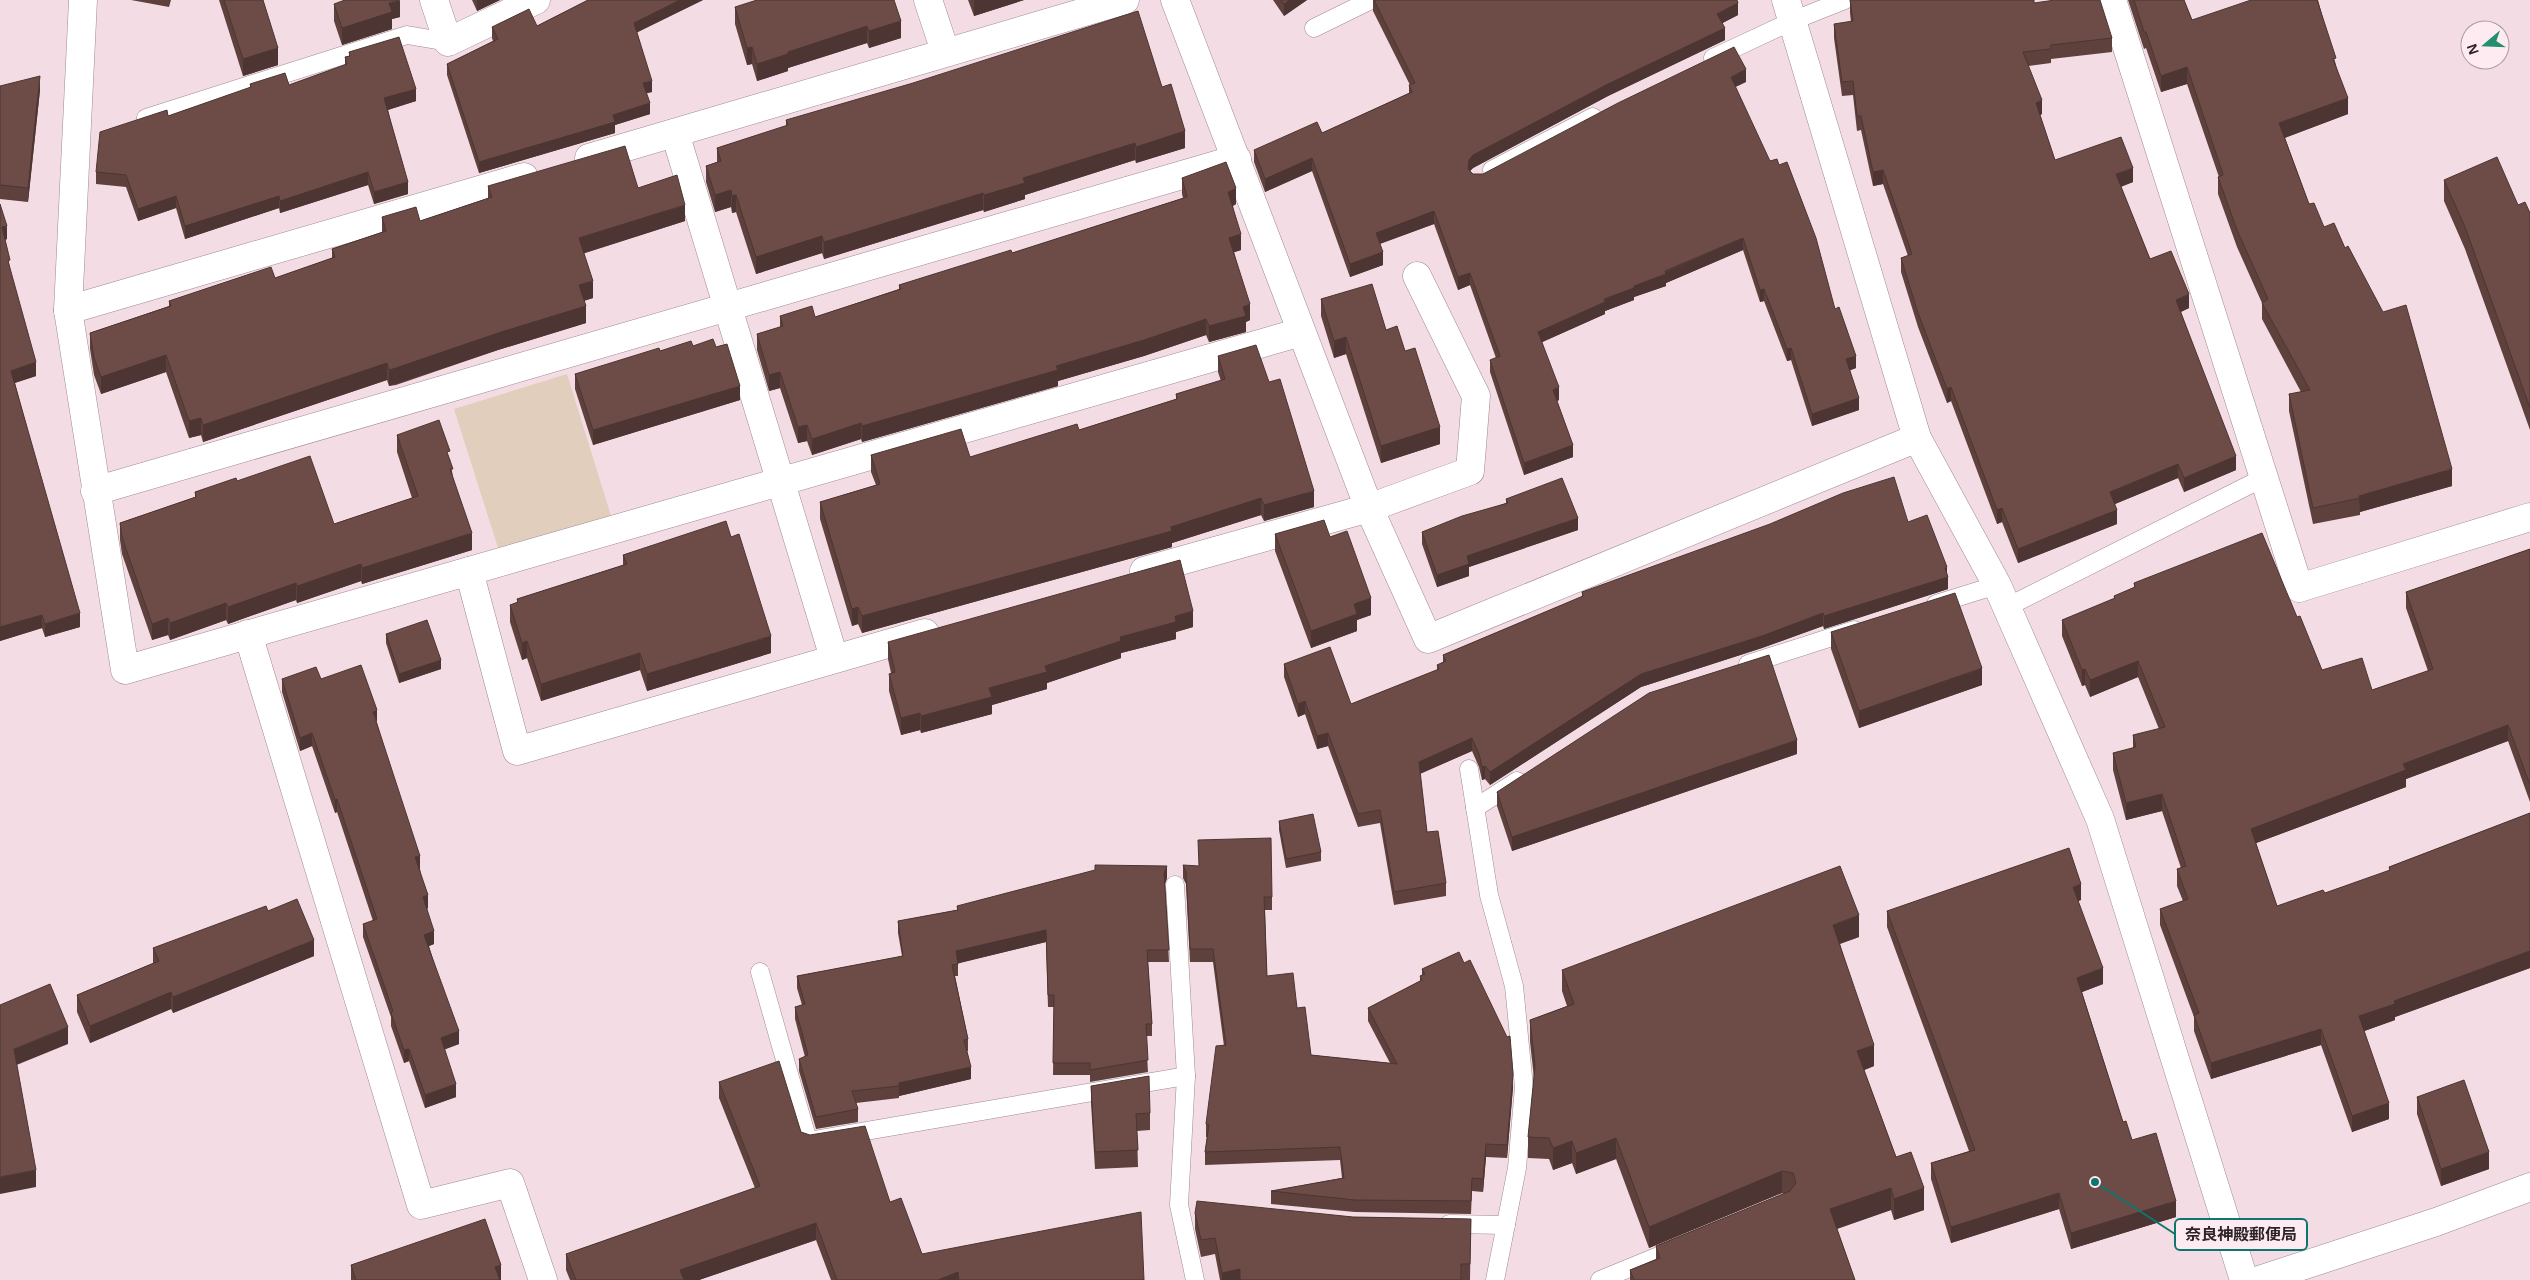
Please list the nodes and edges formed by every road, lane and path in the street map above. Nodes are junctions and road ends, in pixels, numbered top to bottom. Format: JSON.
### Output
{"nodes":[{"id":1,"x":84,"y":0,"type":"edge"},
{"id":2,"x":434,"y":0,"type":"edge"},
{"id":3,"x":536,"y":0,"type":"edge"},
{"id":4,"x":928,"y":0,"type":"edge"},
{"id":5,"x":1125,"y":0,"type":"edge"},
{"id":6,"x":1175,"y":0,"type":"edge"},
{"id":7,"x":1370,"y":0,"type":"edge"},
{"id":8,"x":1845,"y":0,"type":"edge"},
{"id":9,"x":2112,"y":0,"type":"edge"},
{"id":10,"x":1789,"y":10,"type":"edge"},
{"id":11,"x":1314,"y":28,"type":"dead end"},
{"id":12,"x":448,"y":42,"type":"junction"},
{"id":13,"x":945,"y":51,"type":"junction"},
{"id":14,"x":1697,"y":65,"type":"edge"},
{"id":15,"x":1610,"y":108,"type":"edge"},
{"id":16,"x":143,"y":119,"type":"edge"},
{"id":17,"x":675,"y":132,"type":"junction"},
{"id":18,"x":1237,"y":159,"type":"junction"},
{"id":19,"x":1478,"y":177,"type":"edge"},
{"id":20,"x":1417,"y":276,"type":"dead end"},
{"id":21,"x":728,"y":306,"type":"junction"},
{"id":22,"x":68,"y":310,"type":"junction"},
{"id":23,"x":1301,"y":332,"type":"junction"},
{"id":24,"x":1917,"y":438,"type":"junction"},
{"id":25,"x":2263,"y":478,"type":"junction"},
{"id":26,"x":780,"y":481,"type":"junction"},
{"id":27,"x":95,"y":491,"type":"junction"},
{"id":28,"x":1369,"y":508,"type":"junction"},
{"id":29,"x":2530,"y":517,"type":"edge"},
{"id":30,"x":469,"y":571,"type":"junction"},
{"id":31,"x":1121,"y":578,"type":"edge"},
{"id":32,"x":2002,"y":596,"type":"junction"},
{"id":33,"x":1921,"y":609,"type":"edge"},
{"id":34,"x":1873,"y":624,"type":"edge"},
{"id":35,"x":949,"y":626,"type":"edge"},
{"id":36,"x":248,"y":634,"type":"junction"},
{"id":37,"x":834,"y":658,"type":"junction"},
{"id":38,"x":1730,"y":670,"type":"edge"},
{"id":39,"x":1469,"y":769,"type":"dead end"},
{"id":40,"x":1532,"y":771,"type":"edge"},
{"id":41,"x":1475,"y":808,"type":"junction"},
{"id":42,"x":1175,"y":886,"type":"dead end"},
{"id":43,"x":760,"y":972,"type":"dead end"},
{"id":44,"x":1186,"y":1076,"type":"junction"},
{"id":45,"x":2530,"y":1187,"type":"edge"},
{"id":46,"x":1179,"y":1205,"type":"junction"},
{"id":47,"x":1198,"y":1207,"type":"edge"},
{"id":48,"x":1430,"y":1224,"type":"edge"},
{"id":49,"x":1506,"y":1225,"type":"junction"},
{"id":50,"x":1698,"y":1240,"type":"edge"},
{"id":51,"x":543,"y":1280,"type":"edge"},
{"id":52,"x":1195,"y":1280,"type":"edge"},
{"id":53,"x":1496,"y":1280,"type":"edge"},
{"id":54,"x":1600,"y":1280,"type":"edge"},
{"id":55,"x":2244,"y":1280,"type":"edge"},
{"id":56,"x":2259,"y":1280,"type":"edge"}],
"edges":[{"from":1,"to":22,"type":"street"},
{"from":2,"to":12,"type":"street"},
{"from":3,"to":12,"type":"street"},
{"from":4,"to":13,"type":"street"},
{"from":5,"to":13,"type":"street"},
{"from":6,"to":18,"type":"street"},
{"from":7,"to":11,"type":"lane"},
{"from":8,"to":10,"type":"lane"},
{"from":9,"to":25,"type":"street"},
{"from":10,"to":14,"type":"lane"},
{"from":10,"to":24,"type":"street"},
{"from":12,"to":16,"type":"lane"},
{"from":13,"to":17,"type":"street"},
{"from":15,"to":19,"type":"lane"},
{"from":17,"to":21,"type":"street"},
{"from":17,"to":22,"type":"street"},
{"from":18,"to":21,"type":"street"},
{"from":18,"to":23,"type":"street"},
{"from":20,"to":28,"type":"street"},
{"from":21,"to":26,"type":"street"},
{"from":21,"to":27,"type":"street"},
{"from":22,"to":27,"type":"street"},
{"from":23,"to":26,"type":"street"},
{"from":23,"to":28,"type":"street"},
{"from":24,"to":28,"type":"street"},
{"from":24,"to":32,"type":"street"},
{"from":25,"to":29,"type":"street"},
{"from":25,"to":32,"type":"lane"},
{"from":26,"to":30,"type":"street"},
{"from":26,"to":37,"type":"street"},
{"from":27,"to":36,"type":"street"},
{"from":28,"to":31,"type":"street"},
{"from":30,"to":36,"type":"street"},
{"from":30,"to":37,"type":"street"},
{"from":32,"to":33,"type":"lane"},
{"from":32,"to":55,"type":"street"},
{"from":34,"to":38,"type":"lane"},
{"from":35,"to":37,"type":"street"},
{"from":36,"to":51,"type":"street"},
{"from":39,"to":41,"type":"lane"},
{"from":40,"to":41,"type":"lane"},
{"from":41,"to":49,"type":"lane"},
{"from":42,"to":44,"type":"lane"},
{"from":43,"to":44,"type":"lane"},
{"from":44,"to":46,"type":"lane"},
{"from":45,"to":56,"type":"street"},
{"from":46,"to":47,"type":"lane"},
{"from":46,"to":52,"type":"lane"},
{"from":48,"to":49,"type":"lane"},
{"from":49,"to":53,"type":"lane"},
{"from":50,"to":54,"type":"lane"}]}
